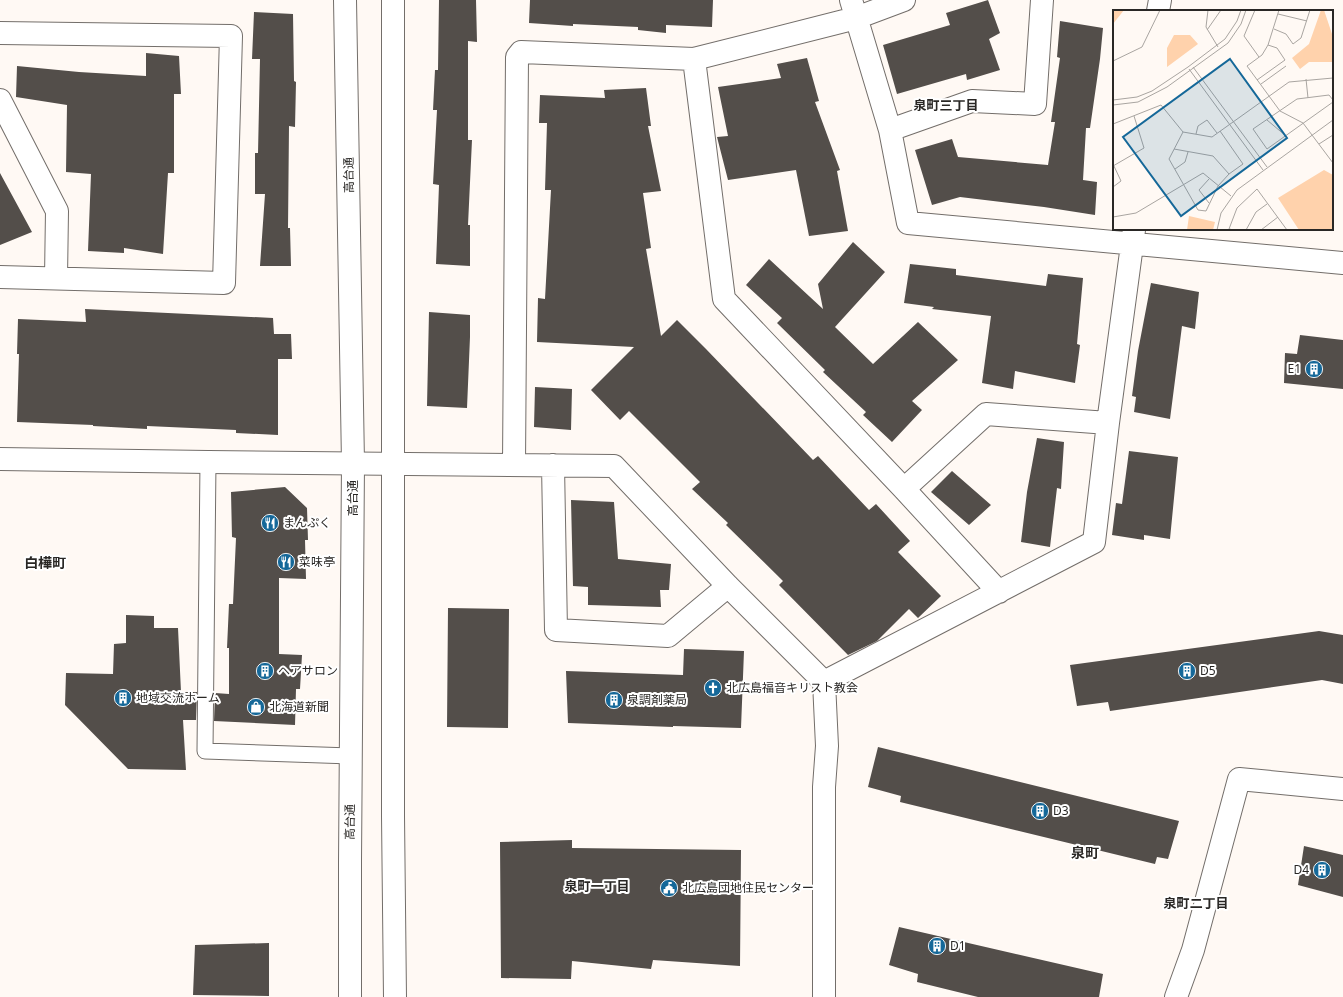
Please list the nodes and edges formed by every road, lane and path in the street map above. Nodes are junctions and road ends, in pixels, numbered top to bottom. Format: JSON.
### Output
{"nodes":[{"id":1,"x":345,"y":0,"type":"edge"},
{"id":2,"x":393,"y":0,"type":"edge"},
{"id":3,"x":904,"y":0,"type":"edge"},
{"id":4,"x":1042,"y":0,"type":"edge"},
{"id":5,"x":1160,"y":0,"type":"edge"},
{"id":6,"x":854,"y":9,"type":"edge"},
{"id":7,"x":1158,"y":10,"type":"edge"},
{"id":8,"x":0,"y":33,"type":"edge"},
{"id":9,"x":694,"y":58,"type":"junction"},
{"id":10,"x":0,"y":100,"type":"edge"},
{"id":11,"x":890,"y":130,"type":"junction"},
{"id":12,"x":1134,"y":237,"type":"edge"},
{"id":13,"x":1343,"y":263,"type":"edge"},
{"id":14,"x":0,"y":277,"type":"edge"},
{"id":15,"x":56,"y":278,"type":"junction"},
{"id":16,"x":1108,"y":423,"type":"junction"},
{"id":17,"x":0,"y":459,"type":"edge"},
{"id":18,"x":208,"y":462,"type":"junction"},
{"id":19,"x":353,"y":463,"type":"junction"},
{"id":20,"x":393,"y":463,"type":"junction"},
{"id":21,"x":514,"y":465,"type":"junction"},
{"id":22,"x":553,"y":465,"type":"junction"},
{"id":23,"x":904,"y":489,"type":"junction"},
{"id":24,"x":728,"y":586,"type":"junction"},
{"id":25,"x":999,"y":592,"type":"junction"},
{"id":26,"x":824,"y":682,"type":"junction"},
{"id":27,"x":351,"y":756,"type":"junction"},
{"id":28,"x":1343,"y":789,"type":"edge"},
{"id":29,"x":350,"y":997,"type":"edge"},
{"id":30,"x":395,"y":997,"type":"edge"},
{"id":31,"x":824,"y":997,"type":"edge"},
{"id":32,"x":1176,"y":997,"type":"edge"}],
"edges":[{"from":1,"to":19,"type":"street","name":"高台通"},
{"from":2,"to":20,"type":"street"},
{"from":3,"to":6,"type":"street"},
{"from":4,"to":11,"type":"street"},
{"from":5,"to":7,"type":"street"},
{"from":6,"to":9,"type":"street"},
{"from":6,"to":11,"type":"street"},
{"from":8,"to":15,"type":"street"},
{"from":9,"to":21,"type":"street"},
{"from":9,"to":23,"type":"street"},
{"from":10,"to":15,"type":"street"},
{"from":11,"to":12,"type":"street"},
{"from":12,"to":13,"type":"street"},
{"from":12,"to":16,"type":"street"},
{"from":14,"to":15,"type":"street"},
{"from":16,"to":23,"type":"street"},
{"from":16,"to":25,"type":"street"},
{"from":17,"to":18,"type":"street"},
{"from":18,"to":19,"type":"street"},
{"from":18,"to":27,"type":"lane"},
{"from":19,"to":20,"type":"street"},
{"from":19,"to":27,"type":"street","name":"高台通"},
{"from":20,"to":21,"type":"street"},
{"from":20,"to":30,"type":"street"},
{"from":21,"to":22,"type":"street"},
{"from":22,"to":24,"type":"street"},
{"from":22,"to":24,"type":"street"},
{"from":23,"to":25,"type":"street"},
{"from":24,"to":26,"type":"street"},
{"from":25,"to":26,"type":"street"},
{"from":26,"to":31,"type":"street"},
{"from":27,"to":29,"type":"street","name":"高台通"},
{"from":28,"to":32,"type":"street"}]}
